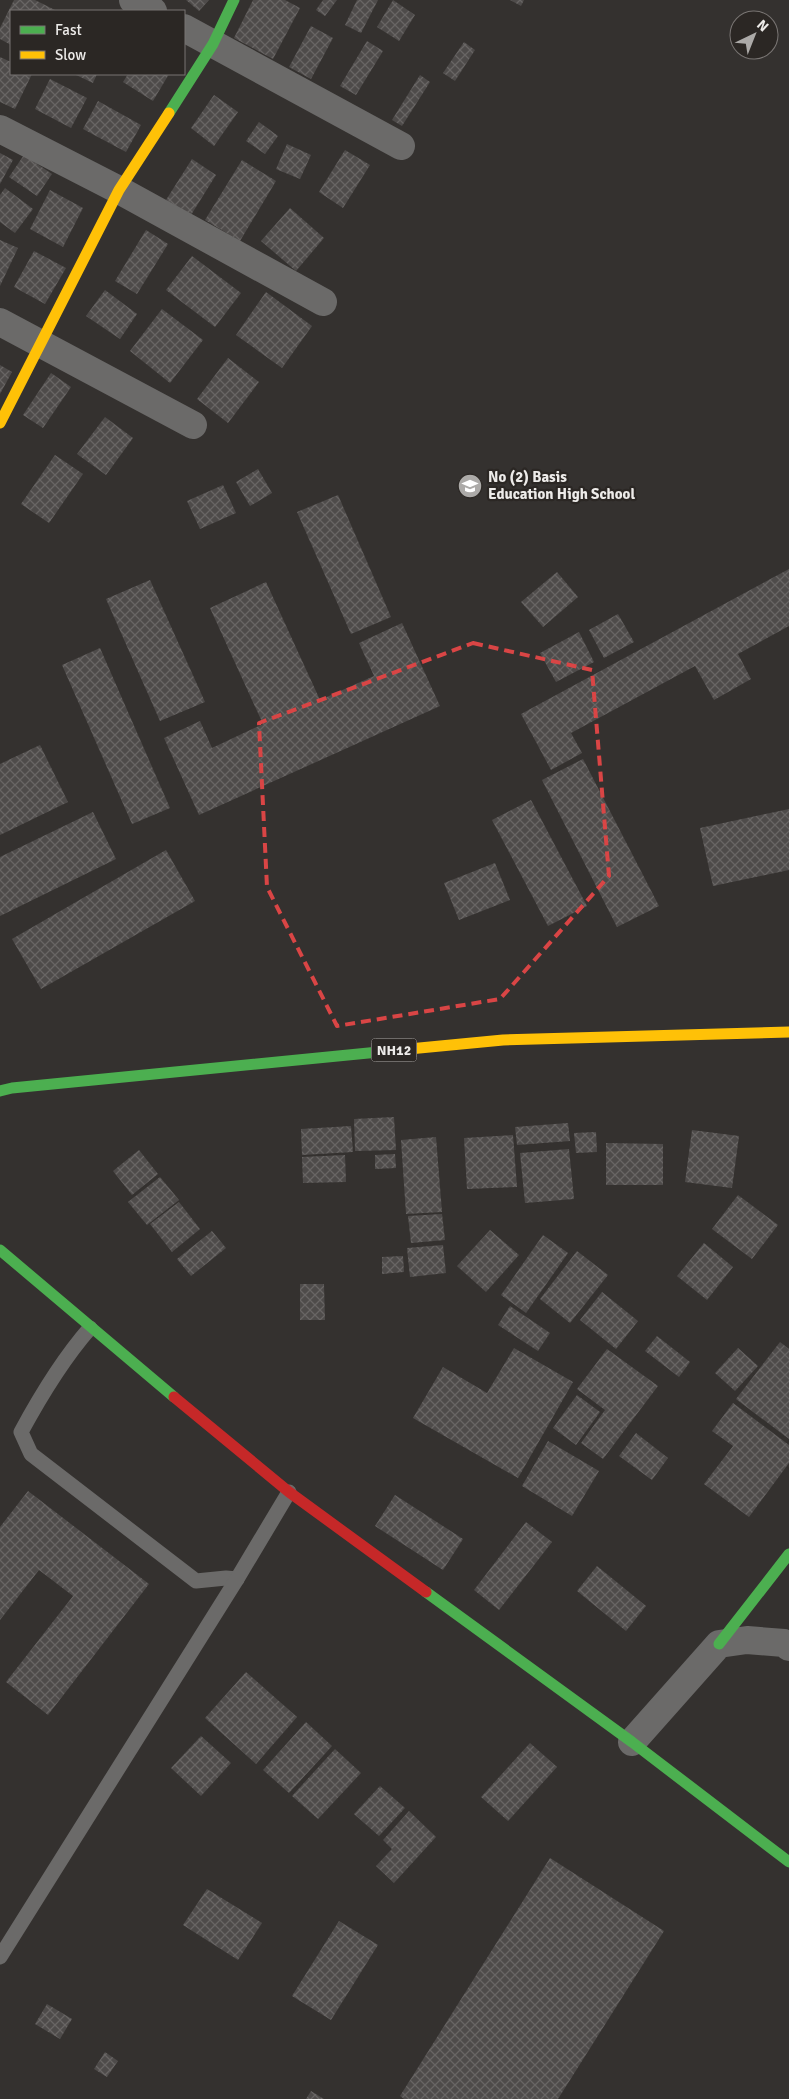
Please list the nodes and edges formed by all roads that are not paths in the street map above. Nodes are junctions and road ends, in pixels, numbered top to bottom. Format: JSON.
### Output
{"nodes":[{"id":1,"x":133,"y":0,"type":"edge"},
{"id":2,"x":234,"y":0,"type":"edge"},
{"id":3,"x":152,"y":10,"type":"edge"},
{"id":4,"x":185,"y":29,"type":"edge"},
{"id":5,"x":213,"y":44,"type":"junction"},
{"id":6,"x":0,"y":129,"type":"edge"},
{"id":7,"x":401,"y":146,"type":"dead end"},
{"id":8,"x":119,"y":190,"type":"junction"},
{"id":9,"x":323,"y":302,"type":"dead end"},
{"id":10,"x":0,"y":322,"type":"edge"},
{"id":11,"x":41,"y":343,"type":"junction"},
{"id":12,"x":0,"y":423,"type":"edge"},
{"id":13,"x":193,"y":425,"type":"dead end"},
{"id":14,"x":789,"y":1032,"type":"edge"},
{"id":15,"x":0,"y":1091,"type":"edge"},
{"id":16,"x":0,"y":1250,"type":"edge"},
{"id":17,"x":90,"y":1328,"type":"junction"},
{"id":18,"x":289,"y":1492,"type":"junction"},
{"id":19,"x":789,"y":1554,"type":"edge"},
{"id":20,"x":237,"y":1579,"type":"junction"},
{"id":21,"x":719,"y":1644,"type":"junction"},
{"id":22,"x":789,"y":1647,"type":"edge"},
{"id":23,"x":632,"y":1742,"type":"junction"},
{"id":24,"x":789,"y":1862,"type":"edge"},
{"id":25,"x":0,"y":1957,"type":"edge"}],
"edges":[{"from":1,"to":3,"type":"street"},
{"from":2,"to":5,"type":"main road"},
{"from":4,"to":5,"type":"street"},
{"from":5,"to":7,"type":"street"},
{"from":5,"to":8,"type":"main road"},
{"from":6,"to":8,"type":"street"},
{"from":8,"to":9,"type":"street"},
{"from":8,"to":11,"type":"main road"},
{"from":10,"to":11,"type":"street"},
{"from":11,"to":12,"type":"main road"},
{"from":11,"to":13,"type":"street"},
{"from":14,"to":15,"type":"main road","number":"NH12"},
{"from":16,"to":17,"type":"main road"},
{"from":17,"to":18,"type":"main road"},
{"from":17,"to":20,"type":"lane"},
{"from":18,"to":20,"type":"lane"},
{"from":18,"to":23,"type":"main road"},
{"from":19,"to":21,"type":"main road"},
{"from":20,"to":25,"type":"lane"},
{"from":21,"to":22,"type":"street"},
{"from":21,"to":23,"type":"street"},
{"from":23,"to":24,"type":"main road"}]}
